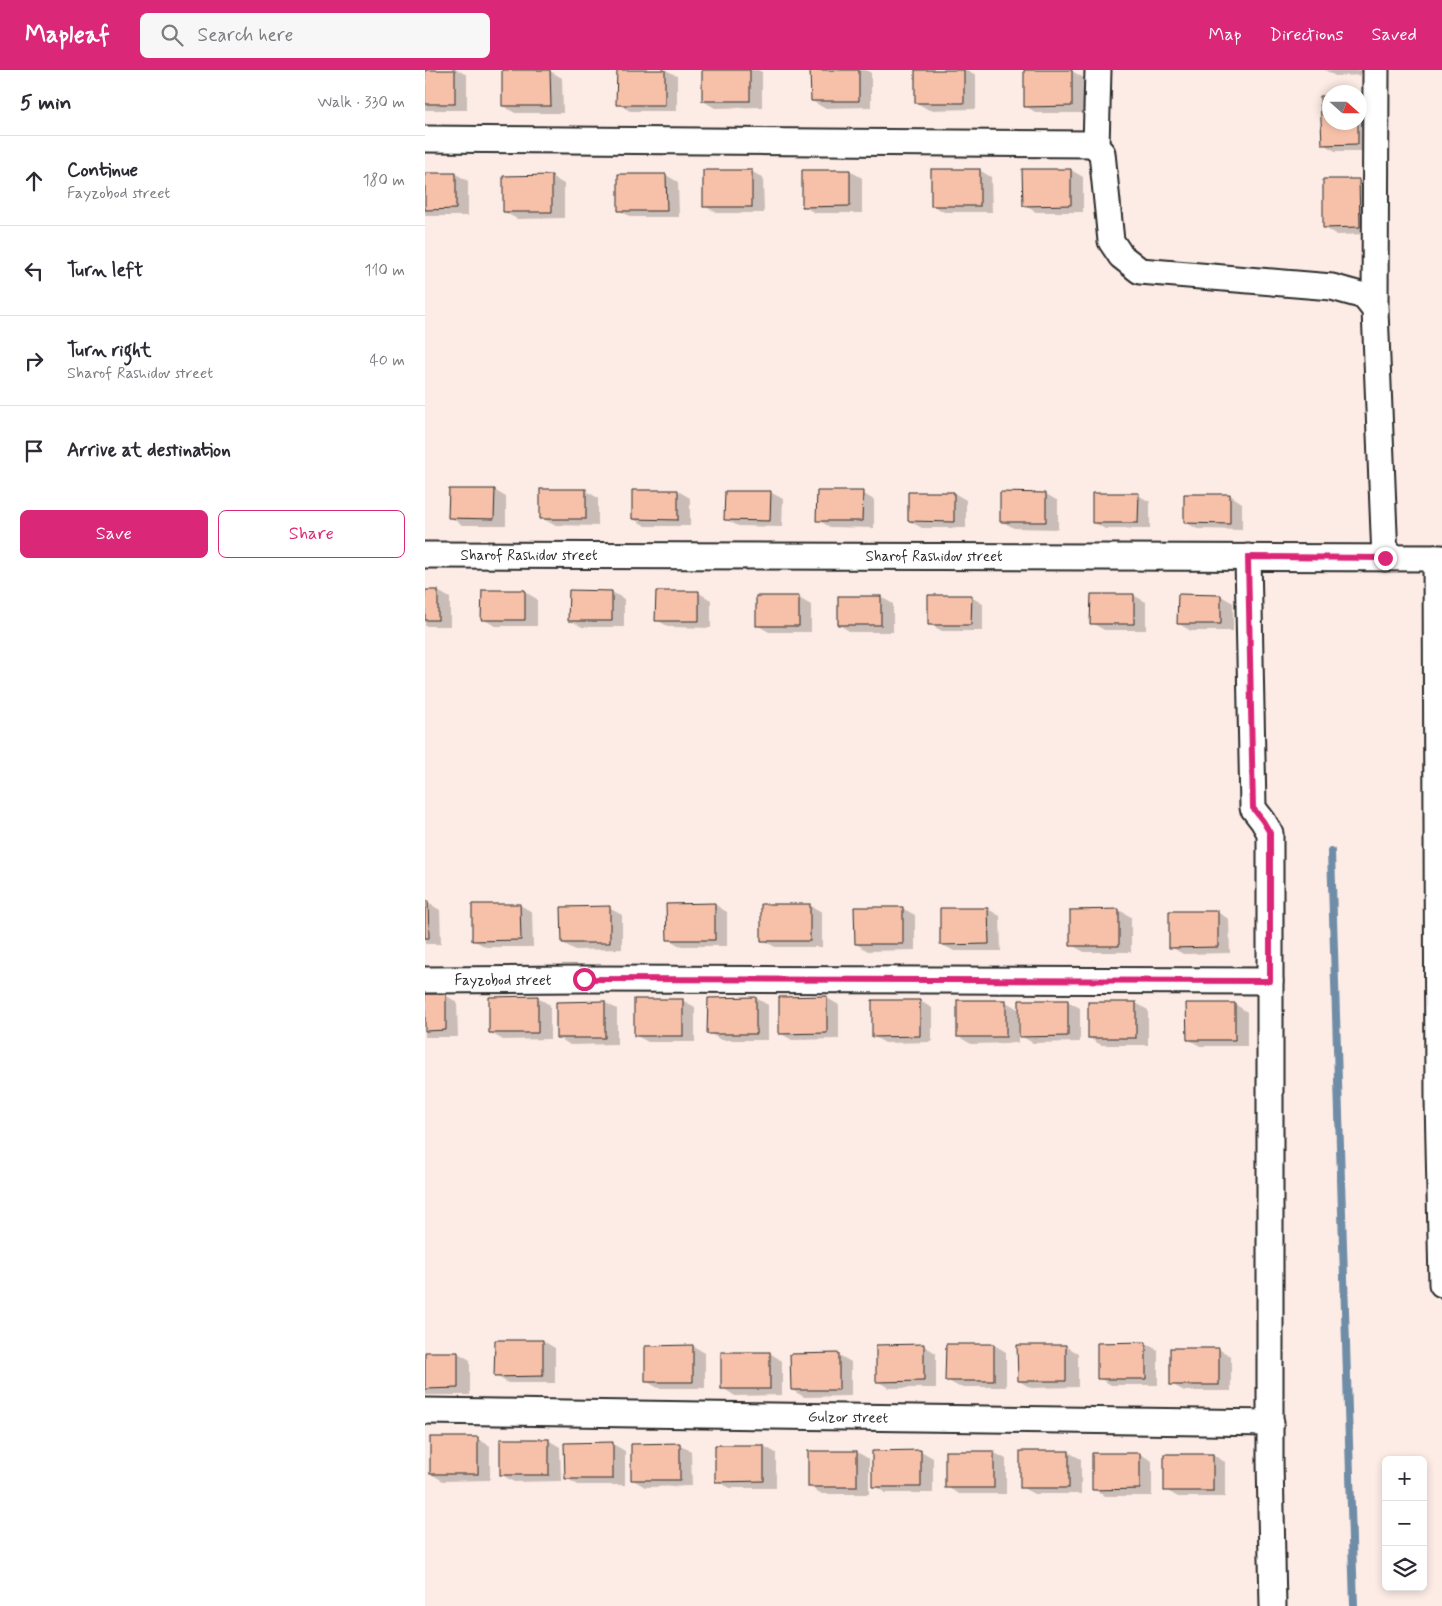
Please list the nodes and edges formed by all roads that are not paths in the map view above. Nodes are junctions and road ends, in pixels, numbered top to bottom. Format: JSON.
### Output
{"nodes":[{"id":1,"x":1098,"y":70,"type":"edge"},
{"id":2,"x":1376,"y":70,"type":"edge"},
{"id":3,"x":425,"y":139,"type":"edge"},
{"id":4,"x":1096,"y":147,"type":"junction"},
{"id":5,"x":1375,"y":310,"type":"junction"},
{"id":6,"x":425,"y":555,"type":"edge"},
{"id":7,"x":1248,"y":557,"type":"junction"},
{"id":8,"x":1385,"y":558,"type":"junction"},
{"id":9,"x":1439,"y":558,"type":"edge"},
{"id":10,"x":425,"y":980,"type":"edge"},
{"id":11,"x":1270,"y":981,"type":"junction"},
{"id":12,"x":1440,"y":1099,"type":"edge"},
{"id":13,"x":1442,"y":1284,"type":"edge"},
{"id":14,"x":425,"y":1411,"type":"edge"},
{"id":15,"x":1271,"y":1423,"type":"junction"},
{"id":16,"x":1273,"y":1606,"type":"edge"}],
"edges":[{"from":1,"to":4,"type":"street"},
{"from":2,"to":5,"type":"street"},
{"from":3,"to":4,"type":"street"},
{"from":4,"to":5,"type":"street"},
{"from":5,"to":8,"type":"street"},
{"from":6,"to":7,"type":"street","name":"Sharof Rashidov street"},
{"from":7,"to":8,"type":"street","name":"Sharof Rashidov street"},
{"from":7,"to":11,"type":"street"},
{"from":8,"to":9,"type":"street","name":"Sharof Rashidov street"},
{"from":9,"to":12,"type":"street"},
{"from":10,"to":11,"type":"street","name":"Fayzobod street"},
{"from":11,"to":15,"type":"street"},
{"from":12,"to":13,"type":"street"},
{"from":14,"to":15,"type":"street","name":"Gulzor street"},
{"from":15,"to":16,"type":"street"}]}
